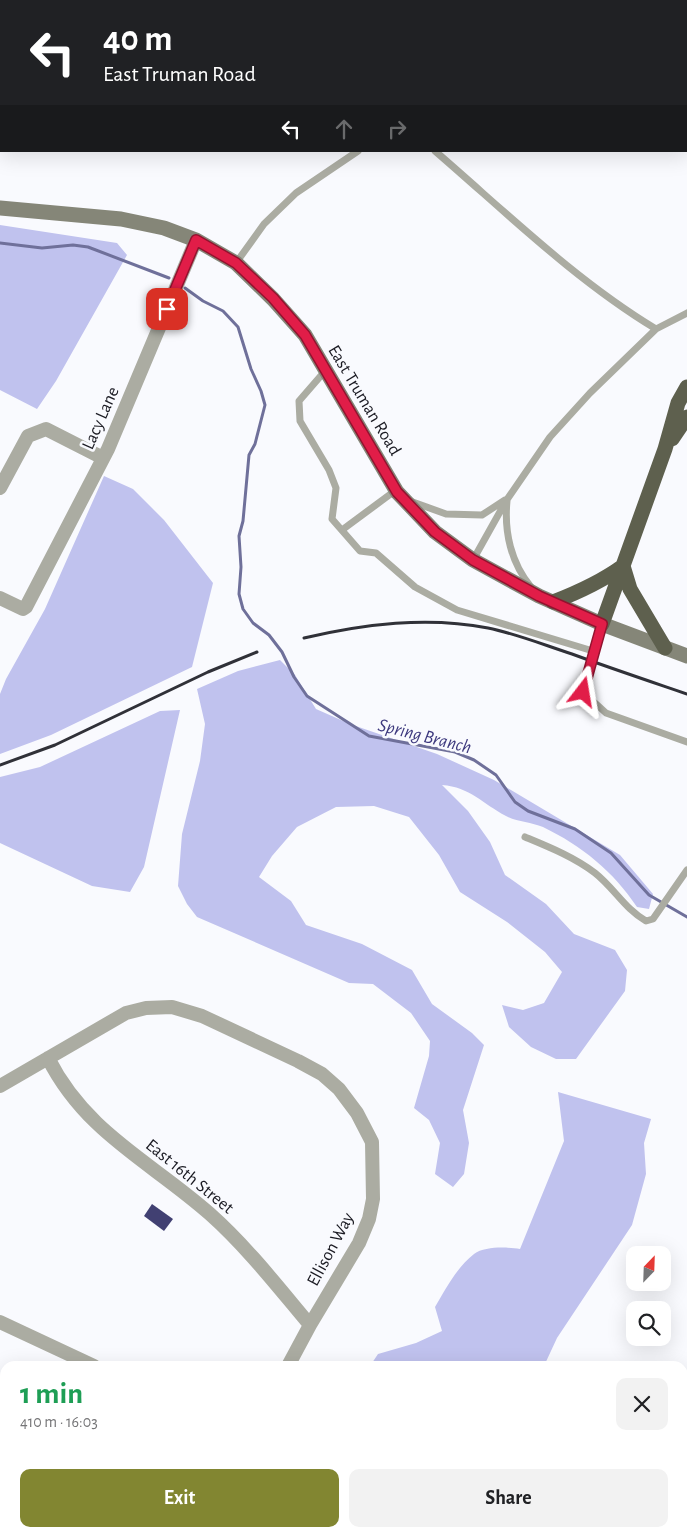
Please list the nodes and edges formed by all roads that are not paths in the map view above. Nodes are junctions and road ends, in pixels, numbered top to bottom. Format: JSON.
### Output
{"nodes":[{"id":1,"x":357,"y":152,"type":"edge"},
{"id":2,"x":437,"y":152,"type":"edge"},
{"id":3,"x":0,"y":208,"type":"edge"},
{"id":4,"x":196,"y":240,"type":"junction"},
{"id":5,"x":236,"y":263,"type":"junction"},
{"id":6,"x":687,"y":313,"type":"edge"},
{"id":7,"x":656,"y":329,"type":"junction"},
{"id":8,"x":325,"y":371,"type":"junction"},
{"id":9,"x":687,"y":387,"type":"edge"},
{"id":10,"x":687,"y":418,"type":"edge"},
{"id":11,"x":665,"y":449,"type":"junction"},
{"id":12,"x":103,"y":458,"type":"junction"},
{"id":13,"x":0,"y":488,"type":"edge"},
{"id":14,"x":400,"y":494,"type":"junction"},
{"id":15,"x":508,"y":499,"type":"junction"},
{"id":16,"x":342,"y":530,"type":"junction"},
{"id":17,"x":473,"y":560,"type":"junction"},
{"id":18,"x":623,"y":566,"type":"junction"},
{"id":19,"x":0,"y":598,"type":"edge"},
{"id":20,"x":546,"y":599,"type":"junction"},
{"id":21,"x":602,"y":624,"type":"junction"},
{"id":22,"x":665,"y":648,"type":"junction"},
{"id":23,"x":593,"y":651,"type":"junction"},
{"id":24,"x":687,"y":656,"type":"edge"},
{"id":25,"x":687,"y":742,"type":"edge"},
{"id":26,"x":525,"y":837,"type":"dead end"},
{"id":27,"x":687,"y":870,"type":"edge"},
{"id":28,"x":48,"y":1058,"type":"junction"},
{"id":29,"x":0,"y":1086,"type":"edge"},
{"id":30,"x":0,"y":1322,"type":"edge"},
{"id":31,"x":310,"y":1325,"type":"junction"},
{"id":32,"x":83,"y":1361,"type":"edge"},
{"id":33,"x":291,"y":1361,"type":"edge"}],
"edges":[{"from":1,"to":5,"type":"lane"},
{"from":2,"to":7,"type":"lane"},
{"from":3,"to":4,"type":"main road","name":"East Truman Road"},
{"from":4,"to":5,"type":"main road","name":"East Truman Road"},
{"from":4,"to":12,"type":"street","name":"Lacy Lane"},
{"from":5,"to":8,"type":"main road","name":"East Truman Road"},
{"from":6,"to":7,"type":"lane"},
{"from":7,"to":15,"type":"lane"},
{"from":8,"to":14,"type":"main road","name":"East Truman Road"},
{"from":8,"to":16,"type":"lane"},
{"from":9,"to":11,"type":"highway"},
{"from":10,"to":11,"type":"highway"},
{"from":11,"to":18,"type":"highway"},
{"from":12,"to":13,"type":"street"},
{"from":12,"to":19,"type":"street","name":"Lacy Lane"},
{"from":14,"to":15,"type":"lane"},
{"from":14,"to":16,"type":"lane"},
{"from":14,"to":17,"type":"main road","name":"East Truman Road"},
{"from":15,"to":17,"type":"lane"},
{"from":15,"to":20,"type":"lane"},
{"from":16,"to":23,"type":"lane"},
{"from":17,"to":20,"type":"main road","name":"East Truman Road"},
{"from":18,"to":20,"type":"highway"},
{"from":18,"to":21,"type":"highway"},
{"from":18,"to":22,"type":"highway"},
{"from":20,"to":21,"type":"main road","name":"East Truman Road"},
{"from":21,"to":22,"type":"main road","name":"East Truman Road"},
{"from":21,"to":23,"type":"lane"},
{"from":22,"to":24,"type":"main road","name":"East Truman Road"},
{"from":23,"to":25,"type":"lane"},
{"from":26,"to":27,"type":"lane"},
{"from":28,"to":29,"type":"street"},
{"from":28,"to":31,"type":"street","name":"East 16th Street"},
{"from":28,"to":31,"type":"street","name":"Ellison Way"},
{"from":30,"to":32,"type":"street"},
{"from":31,"to":33,"type":"street","name":"Ellison Way"}]}
